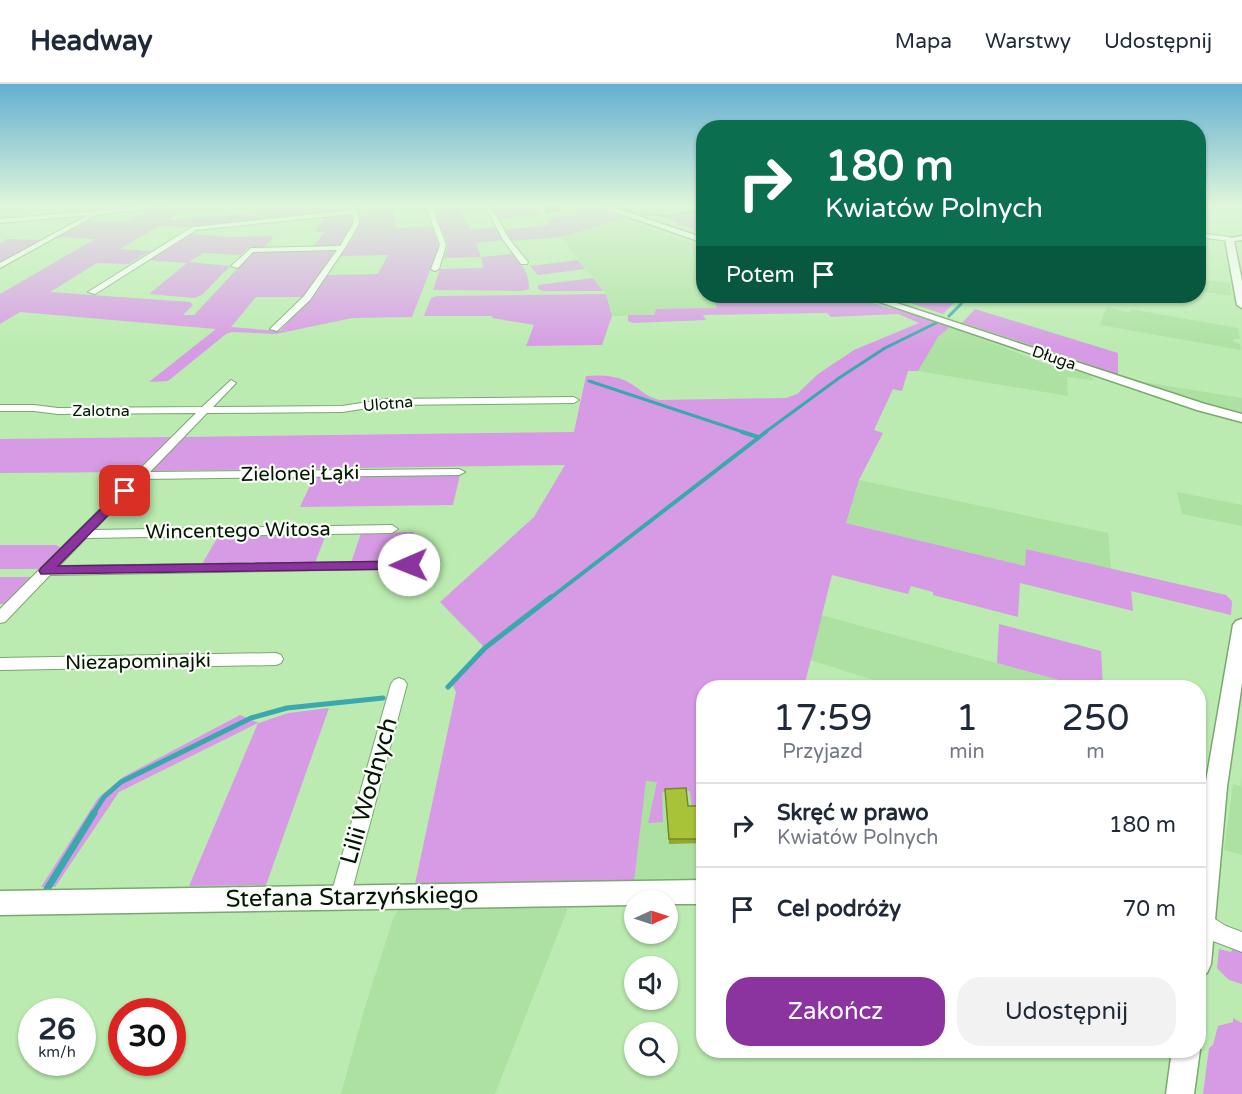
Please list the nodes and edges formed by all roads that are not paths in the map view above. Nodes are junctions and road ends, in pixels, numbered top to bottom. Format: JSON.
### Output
{"nodes":[{"id":1,"x":22,"y":254,"type":"edge"},
{"id":2,"x":152,"y":254,"type":"edge"},
{"id":3,"x":247,"y":254,"type":"edge"},
{"id":4,"x":336,"y":254,"type":"edge"},
{"id":5,"x":440,"y":254,"type":"edge"},
{"id":6,"x":518,"y":254,"type":"edge"},
{"id":7,"x":1232,"y":254,"type":"edge"},
{"id":8,"x":524,"y":262,"type":"dead end"},
{"id":9,"x":0,"y":266,"type":"edge"},
{"id":10,"x":235,"y":266,"type":"dead end"},
{"id":11,"x":435,"y":269,"type":"dead end"},
{"id":12,"x":92,"y":292,"type":"dead end"},
{"id":13,"x":888,"y":303,"type":"edge"},
{"id":14,"x":1242,"y":305,"type":"edge"},
{"id":15,"x":274,"y":329,"type":"dead end"},
{"id":16,"x":231,"y":382,"type":"dead end"},
{"id":17,"x":574,"y":400,"type":"dead end"},
{"id":18,"x":0,"y":408,"type":"edge"},
{"id":19,"x":203,"y":411,"type":"junction"},
{"id":20,"x":1242,"y":418,"type":"edge"},
{"id":21,"x":459,"y":472,"type":"dead end"},
{"id":22,"x":140,"y":476,"type":"junction"},
{"id":23,"x":392,"y":529,"type":"dead end"},
{"id":24,"x":83,"y":534,"type":"junction"},
{"id":25,"x":432,"y":565,"type":"dead end"},
{"id":26,"x":46,"y":571,"type":"junction"},
{"id":27,"x":3,"y":611,"type":"edge"},
{"id":28,"x":1242,"y":625,"type":"edge"},
{"id":29,"x":276,"y":659,"type":"dead end"},
{"id":30,"x":0,"y":664,"type":"edge"},
{"id":31,"x":399,"y":684,"type":"dead end"},
{"id":32,"x":1206,"y":870,"type":"edge"},
{"id":33,"x":696,"y":892,"type":"edge"},
{"id":34,"x":340,"y":898,"type":"junction"},
{"id":35,"x":0,"y":903,"type":"edge"},
{"id":36,"x":1206,"y":924,"type":"edge"},
{"id":37,"x":1242,"y":942,"type":"edge"},
{"id":38,"x":1185,"y":1058,"type":"edge"},
{"id":39,"x":1180,"y":1094,"type":"edge"}],
"edges":[{"from":1,"to":9,"type":"street"},
{"from":2,"to":12,"type":"street"},
{"from":3,"to":10,"type":"street"},
{"from":4,"to":15,"type":"street"},
{"from":5,"to":11,"type":"street"},
{"from":6,"to":8,"type":"street"},
{"from":7,"to":14,"type":"street"},
{"from":13,"to":20,"type":"street","name":"Długa"},
{"from":16,"to":19,"type":"street"},
{"from":17,"to":19,"type":"street","name":"Ulotna"},
{"from":18,"to":19,"type":"street","name":"Zalotna"},
{"from":19,"to":22,"type":"street"},
{"from":21,"to":22,"type":"street","name":"Zielonej Łąki"},
{"from":22,"to":24,"type":"street"},
{"from":23,"to":24,"type":"street","name":"Wincentego Witosa"},
{"from":24,"to":26,"type":"street"},
{"from":25,"to":26,"type":"street"},
{"from":26,"to":27,"type":"street"},
{"from":28,"to":32,"type":"street"},
{"from":29,"to":30,"type":"street","name":"Niezapominajki"},
{"from":31,"to":34,"type":"street","name":"Lilii Wodnych"},
{"from":33,"to":34,"type":"street","name":"Stefana Starzyńskiego"},
{"from":34,"to":35,"type":"street","name":"Stefana Starzyńskiego"},
{"from":36,"to":37,"type":"street"},
{"from":38,"to":39,"type":"street"}]}
